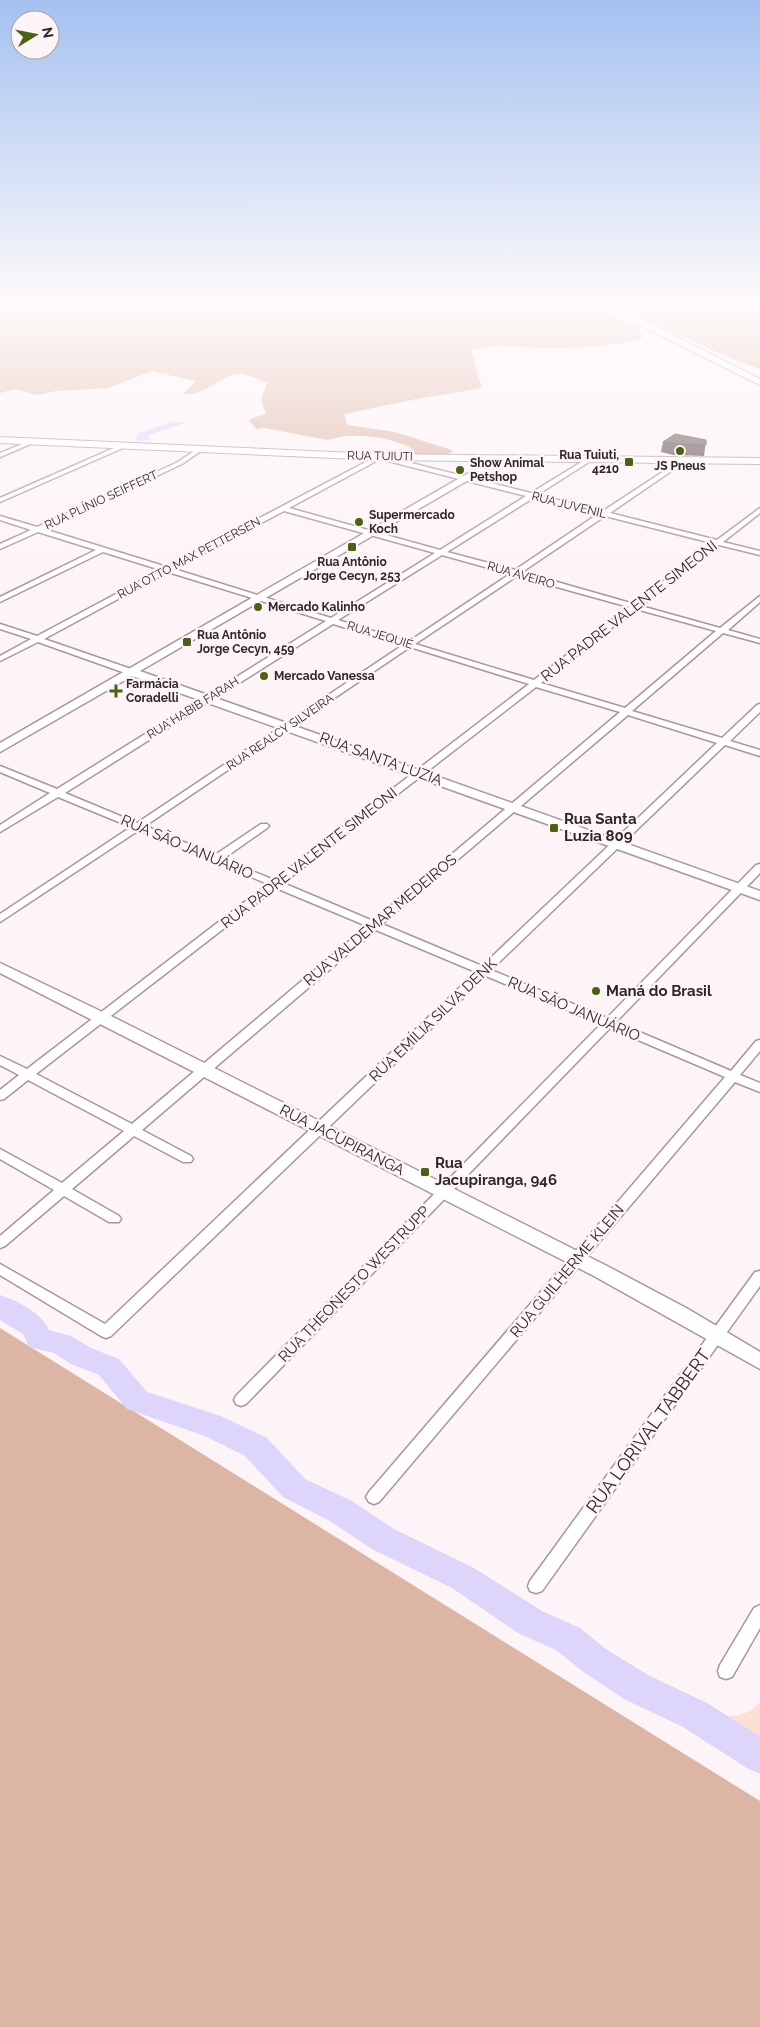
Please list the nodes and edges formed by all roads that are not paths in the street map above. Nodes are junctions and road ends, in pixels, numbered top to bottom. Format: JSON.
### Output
{"nodes":[{"id":1,"x":0,"y":440,"type":"edge"},
{"id":2,"x":32,"y":442,"type":"junction"},
{"id":3,"x":123,"y":446,"type":"junction"},
{"id":4,"x":200,"y":449,"type":"junction"},
{"id":5,"x":0,"y":455,"type":"edge"},
{"id":6,"x":379,"y":457,"type":"junction"},
{"id":7,"x":498,"y":459,"type":"junction"},
{"id":8,"x":590,"y":459,"type":"junction"},
{"id":9,"x":684,"y":460,"type":"junction"},
{"id":10,"x":760,"y":461,"type":"edge"},
{"id":11,"x":464,"y":478,"type":"junction"},
{"id":12,"x":532,"y":496,"type":"junction"},
{"id":13,"x":0,"y":500,"type":"edge"},
{"id":14,"x":282,"y":508,"type":"junction"},
{"id":15,"x":760,"y":510,"type":"edge"},
{"id":16,"x":604,"y":514,"type":"junction"},
{"id":17,"x":0,"y":518,"type":"edge"},
{"id":18,"x":38,"y":529,"type":"junction"},
{"id":19,"x":371,"y":533,"type":"junction"},
{"id":20,"x":718,"y":543,"type":"junction"},
{"id":21,"x":0,"y":547,"type":"edge"},
{"id":22,"x":103,"y":549,"type":"junction"},
{"id":23,"x":442,"y":552,"type":"junction"},
{"id":24,"x":760,"y":553,"type":"edge"},
{"id":25,"x":169,"y":569,"type":"junction"},
{"id":26,"x":516,"y":573,"type":"junction"},
{"id":27,"x":260,"y":597,"type":"junction"},
{"id":28,"x":760,"y":598,"type":"edge"},
{"id":29,"x":0,"y":600,"type":"edge"},
{"id":30,"x":635,"y":606,"type":"junction"},
{"id":31,"x":334,"y":620,"type":"junction"},
{"id":32,"x":0,"y":626,"type":"edge"},
{"id":33,"x":721,"y":630,"type":"junction"},
{"id":34,"x":38,"y":639,"type":"junction"},
{"id":35,"x":760,"y":641,"type":"edge"},
{"id":36,"x":410,"y":644,"type":"junction"},
{"id":37,"x":0,"y":659,"type":"edge"},
{"id":38,"x":131,"y":672,"type":"junction"},
{"id":39,"x":536,"y":683,"type":"junction"},
{"id":40,"x":208,"y":699,"type":"junction"},
{"id":41,"x":760,"y":707,"type":"edge"},
{"id":42,"x":626,"y":711,"type":"junction"},
{"id":43,"x":288,"y":726,"type":"junction"},
{"id":44,"x":724,"y":742,"type":"junction"},
{"id":45,"x":0,"y":748,"type":"edge"},
{"id":46,"x":760,"y":753,"type":"edge"},
{"id":47,"x":0,"y":769,"type":"edge"},
{"id":48,"x":419,"y":773,"type":"junction"},
{"id":49,"x":58,"y":793,"type":"junction"},
{"id":50,"x":513,"y":807,"type":"junction"},
{"id":51,"x":138,"y":826,"type":"junction"},
{"id":52,"x":264,"y":826,"type":"dead end"},
{"id":53,"x":0,"y":829,"type":"edge"},
{"id":54,"x":617,"y":844,"type":"junction"},
{"id":55,"x":216,"y":859,"type":"junction"},
{"id":56,"x":760,"y":867,"type":"edge"},
{"id":57,"x":276,"y":884,"type":"junction"},
{"id":58,"x":739,"y":888,"type":"junction"},
{"id":59,"x":760,"y":896,"type":"edge"},
{"id":60,"x":0,"y":919,"type":"edge"},
{"id":61,"x":375,"y":925,"type":"junction"},
{"id":62,"x":0,"y":967,"type":"edge"},
{"id":63,"x":484,"y":971,"type":"junction"},
{"id":64,"x":103,"y":1017,"type":"junction"},
{"id":65,"x":609,"y":1023,"type":"junction"},
{"id":66,"x":760,"y":1044,"type":"edge"},
{"id":67,"x":0,"y":1060,"type":"edge"},
{"id":68,"x":204,"y":1070,"type":"junction"},
{"id":69,"x":28,"y":1075,"type":"junction"},
{"id":70,"x":733,"y":1076,"type":"junction"},
{"id":71,"x":760,"y":1088,"type":"edge"},
{"id":72,"x":0,"y":1096,"type":"edge"},
{"id":73,"x":319,"y":1128,"type":"junction"},
{"id":74,"x":133,"y":1130,"type":"junction"},
{"id":75,"x":0,"y":1153,"type":"edge"},
{"id":76,"x":187,"y":1159,"type":"dead end"},
{"id":77,"x":63,"y":1190,"type":"junction"},
{"id":78,"x":444,"y":1192,"type":"junction"},
{"id":79,"x":114,"y":1219,"type":"dead end"},
{"id":80,"x":0,"y":1243,"type":"edge"},
{"id":81,"x":576,"y":1260,"type":"junction"},
{"id":82,"x":0,"y":1270,"type":"edge"},
{"id":83,"x":760,"y":1276,"type":"edge"},
{"id":84,"x":718,"y":1334,"type":"junction"},
{"id":85,"x":760,"y":1361,"type":"edge"},
{"id":86,"x":241,"y":1400,"type":"dead end"},
{"id":87,"x":374,"y":1497,"type":"dead end"},
{"id":88,"x":536,"y":1586,"type":"dead end"},
{"id":89,"x":760,"y":1613,"type":"edge"},
{"id":90,"x":726,"y":1671,"type":"dead end"}],
"edges":[{"from":1,"to":2,"type":"main road","name":"RUA TUIUTI"},
{"from":2,"to":3,"type":"main road","name":"RUA TUIUTI"},
{"from":2,"to":5,"type":"street"},
{"from":3,"to":4,"type":"main road","name":"RUA TUIUTI"},
{"from":3,"to":13,"type":"street"},
{"from":4,"to":6,"type":"main road","name":"RUA TUIUTI"},
{"from":4,"to":18,"type":"street","name":"RUA PLÍNIO SEIFFERT"},
{"from":6,"to":7,"type":"main road","name":"RUA TUIUTI"},
{"from":6,"to":11,"type":"street","name":"RUA JUVENIL"},
{"from":6,"to":14,"type":"street","name":"RUA OTTO MAX PETTERSEN"},
{"from":7,"to":8,"type":"main road","name":"RUA TUIUTI"},
{"from":7,"to":11,"type":"street"},
{"from":8,"to":9,"type":"main road","name":"RUA TUIUTI"},
{"from":8,"to":12,"type":"street","name":"RUA HABIB FARAH"},
{"from":9,"to":10,"type":"main road","name":"RUA TUIUTI"},
{"from":9,"to":16,"type":"street","name":"RUA REALCY SILVEIRA"},
{"from":11,"to":12,"type":"street","name":"RUA JUVENIL"},
{"from":11,"to":19,"type":"street"},
{"from":12,"to":16,"type":"street","name":"RUA JUVENIL"},
{"from":12,"to":23,"type":"street","name":"RUA HABIB FARAH"},
{"from":14,"to":19,"type":"street","name":"RUA AVEIRO"},
{"from":14,"to":25,"type":"street","name":"RUA OTTO MAX PETTERSEN"},
{"from":15,"to":20,"type":"street","name":"RUA PADRE VALENTE SIMEONI"},
{"from":16,"to":20,"type":"street","name":"RUA JUVENIL"},
{"from":16,"to":26,"type":"street","name":"RUA REALCY SILVEIRA"},
{"from":17,"to":18,"type":"street","name":"RUA JEQUIÉ"},
{"from":18,"to":21,"type":"street","name":"RUA PLÍNIO SEIFFERT"},
{"from":18,"to":22,"type":"street","name":"RUA JEQUIÉ"},
{"from":19,"to":23,"type":"street","name":"RUA AVEIRO"},
{"from":19,"to":27,"type":"street"},
{"from":20,"to":24,"type":"street","name":"RUA JUVENIL"},
{"from":20,"to":30,"type":"street","name":"RUA PADRE VALENTE SIMEONI"},
{"from":22,"to":25,"type":"street","name":"RUA JEQUIÉ"},
{"from":22,"to":29,"type":"street"},
{"from":23,"to":26,"type":"street","name":"RUA AVEIRO"},
{"from":23,"to":31,"type":"street","name":"RUA HABIB FARAH"},
{"from":25,"to":27,"type":"street","name":"RUA JEQUIÉ"},
{"from":25,"to":34,"type":"street","name":"RUA OTTO MAX PETTERSEN"},
{"from":26,"to":30,"type":"street","name":"RUA AVEIRO"},
{"from":26,"to":36,"type":"street","name":"RUA REALCY SILVEIRA"},
{"from":27,"to":31,"type":"street","name":"RUA JEQUIÉ"},
{"from":27,"to":38,"type":"street"},
{"from":28,"to":33,"type":"street","name":"RUA VALDEMAR MEDEIROS"},
{"from":30,"to":33,"type":"street","name":"RUA AVEIRO"},
{"from":30,"to":39,"type":"street","name":"RUA PADRE VALENTE SIMEONI"},
{"from":31,"to":36,"type":"street","name":"RUA JEQUIÉ"},
{"from":31,"to":40,"type":"street","name":"RUA HABIB FARAH"},
{"from":32,"to":34,"type":"street","name":"RUA SANTA LUZIA"},
{"from":33,"to":35,"type":"street","name":"RUA AVEIRO"},
{"from":33,"to":42,"type":"street","name":"RUA VALDEMAR MEDEIROS"},
{"from":34,"to":37,"type":"street","name":"RUA OTTO MAX PETTERSEN"},
{"from":34,"to":38,"type":"street","name":"RUA SANTA LUZIA"},
{"from":36,"to":39,"type":"street","name":"RUA JEQUIÉ"},
{"from":36,"to":43,"type":"street","name":"RUA REALCY SILVEIRA"},
{"from":38,"to":40,"type":"street","name":"RUA SANTA LUZIA"},
{"from":38,"to":45,"type":"street"},
{"from":39,"to":42,"type":"street","name":"RUA JEQUIÉ"},
{"from":39,"to":48,"type":"street","name":"RUA PADRE VALENTE SIMEONI"},
{"from":40,"to":43,"type":"street","name":"RUA SANTA LUZIA"},
{"from":40,"to":49,"type":"street","name":"RUA HABIB FARAH"},
{"from":41,"to":44,"type":"street","name":"RUA EMÍLIA SILVA DENK"},
{"from":42,"to":44,"type":"street","name":"RUA JEQUIÉ"},
{"from":42,"to":50,"type":"street","name":"RUA VALDEMAR MEDEIROS"},
{"from":43,"to":48,"type":"street","name":"RUA SANTA LUZIA"},
{"from":43,"to":51,"type":"street","name":"RUA REALCY SILVEIRA"},
{"from":44,"to":46,"type":"street","name":"RUA JEQUIÉ"},
{"from":44,"to":54,"type":"street","name":"RUA EMÍLIA SILVA DENK"},
{"from":47,"to":49,"type":"street","name":"RUA SÃO JANUÁRIO"},
{"from":48,"to":50,"type":"street","name":"RUA SANTA LUZIA"},
{"from":48,"to":57,"type":"street","name":"RUA PADRE VALENTE SIMEONI"},
{"from":49,"to":51,"type":"street","name":"RUA SÃO JANUÁRIO"},
{"from":49,"to":53,"type":"street","name":"RUA HABIB FARAH"},
{"from":50,"to":54,"type":"street","name":"RUA SANTA LUZIA"},
{"from":50,"to":61,"type":"street","name":"RUA VALDEMAR MEDEIROS"},
{"from":51,"to":55,"type":"street","name":"RUA SÃO JANUÁRIO"},
{"from":51,"to":60,"type":"street","name":"RUA REALCY SILVEIRA"},
{"from":52,"to":55,"type":"street"},
{"from":54,"to":58,"type":"street","name":"RUA SANTA LUZIA"},
{"from":54,"to":63,"type":"street","name":"RUA EMÍLIA SILVA DENK"},
{"from":55,"to":57,"type":"street","name":"RUA SÃO JANUÁRIO"},
{"from":56,"to":58,"type":"street","name":"RUA THEONESTO WESTRUPP"},
{"from":57,"to":61,"type":"street","name":"RUA SÃO JANUÁRIO"},
{"from":57,"to":64,"type":"street","name":"RUA PADRE VALENTE SIMEONI"},
{"from":58,"to":59,"type":"street","name":"RUA SANTA LUZIA"},
{"from":58,"to":65,"type":"street","name":"RUA THEONESTO WESTRUPP"},
{"from":61,"to":63,"type":"street","name":"RUA SÃO JANUÁRIO"},
{"from":61,"to":68,"type":"street","name":"RUA VALDEMAR MEDEIROS"},
{"from":62,"to":64,"type":"street","name":"RUA JACUPIRANGA"},
{"from":63,"to":65,"type":"street","name":"RUA SÃO JANUÁRIO"},
{"from":63,"to":73,"type":"street","name":"RUA EMÍLIA SILVA DENK"},
{"from":64,"to":68,"type":"street","name":"RUA JACUPIRANGA"},
{"from":64,"to":69,"type":"street","name":"RUA PADRE VALENTE SIMEONI"},
{"from":65,"to":70,"type":"street","name":"RUA SÃO JANUÁRIO"},
{"from":65,"to":78,"type":"street","name":"RUA THEONESTO WESTRUPP"},
{"from":66,"to":70,"type":"street","name":"RUA GUILHERME KLEIN"},
{"from":67,"to":69,"type":"street"},
{"from":68,"to":73,"type":"street","name":"RUA JACUPIRANGA"},
{"from":68,"to":74,"type":"street","name":"RUA VALDEMAR MEDEIROS"},
{"from":69,"to":72,"type":"street","name":"RUA PADRE VALENTE SIMEONI"},
{"from":69,"to":74,"type":"street"},
{"from":70,"to":71,"type":"street","name":"RUA SÃO JANUÁRIO"},
{"from":70,"to":81,"type":"street","name":"RUA GUILHERME KLEIN"},
{"from":73,"to":78,"type":"street","name":"RUA JACUPIRANGA"},
{"from":73,"to":82,"type":"street","name":"RUA EMÍLIA SILVA DENK"},
{"from":74,"to":76,"type":"street"},
{"from":74,"to":77,"type":"street","name":"RUA VALDEMAR MEDEIROS"},
{"from":75,"to":77,"type":"street"},
{"from":77,"to":79,"type":"street"},
{"from":77,"to":80,"type":"street","name":"RUA VALDEMAR MEDEIROS"},
{"from":78,"to":81,"type":"street","name":"RUA JACUPIRANGA"},
{"from":78,"to":86,"type":"street","name":"RUA THEONESTO WESTRUPP"},
{"from":81,"to":84,"type":"street","name":"RUA JACUPIRANGA"},
{"from":81,"to":87,"type":"street","name":"RUA GUILHERME KLEIN"},
{"from":83,"to":84,"type":"street","name":"RUA LORIVAL TABBERT"},
{"from":84,"to":85,"type":"street","name":"RUA JACUPIRANGA"},
{"from":84,"to":88,"type":"street","name":"RUA LORIVAL TABBERT"},
{"from":89,"to":90,"type":"street"}]}
